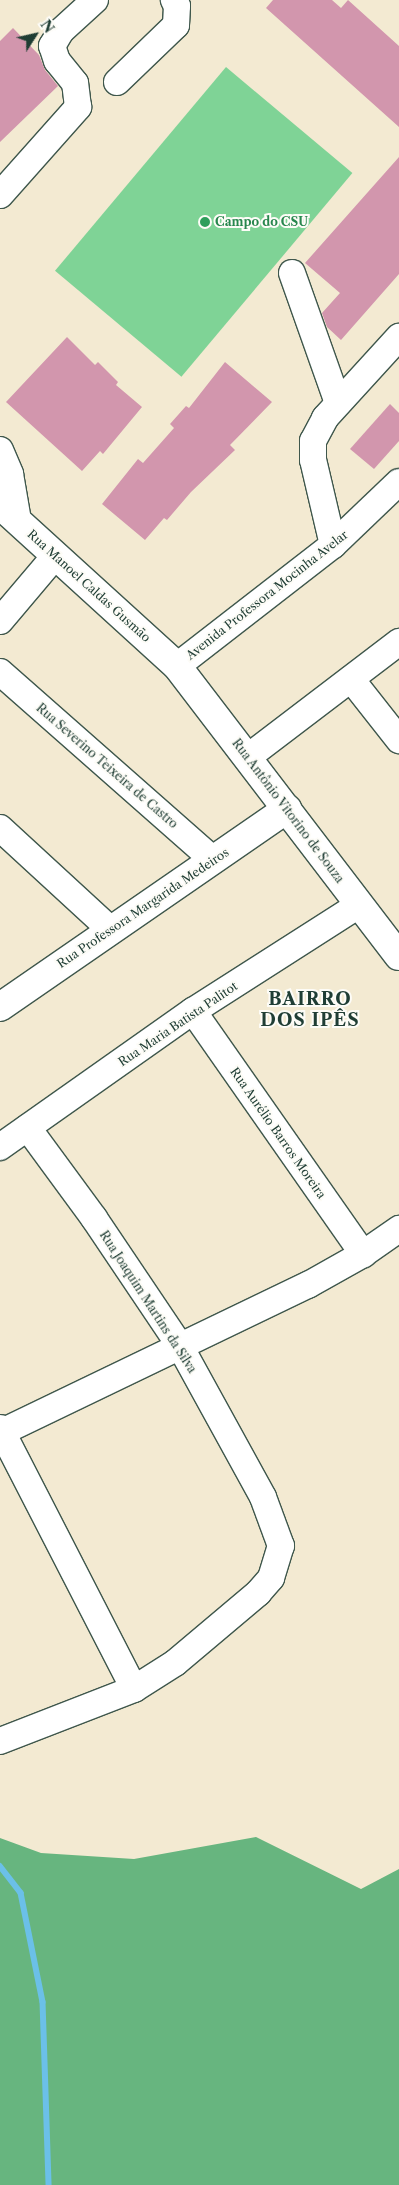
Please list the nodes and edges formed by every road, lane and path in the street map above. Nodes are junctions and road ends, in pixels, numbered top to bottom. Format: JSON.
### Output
{"nodes":[{"id":1,"x":95,"y":0,"type":"edge"},
{"id":2,"x":174,"y":0,"type":"edge"},
{"id":3,"x":117,"y":82,"type":"dead end"},
{"id":4,"x":0,"y":195,"type":"edge"},
{"id":5,"x":292,"y":273,"type":"dead end"},
{"id":6,"x":399,"y":337,"type":"edge"},
{"id":7,"x":338,"y":403,"type":"junction"},
{"id":8,"x":0,"y":450,"type":"edge"},
{"id":9,"x":399,"y":482,"type":"edge"},
{"id":10,"x":9,"y":513,"type":"edge"},
{"id":11,"x":333,"y":545,"type":"junction"},
{"id":12,"x":55,"y":556,"type":"junction"},
{"id":13,"x":0,"y":621,"type":"edge"},
{"id":14,"x":399,"y":642,"type":"edge"},
{"id":15,"x":177,"y":666,"type":"junction"},
{"id":16,"x":0,"y":672,"type":"edge"},
{"id":17,"x":351,"y":679,"type":"junction"},
{"id":18,"x":399,"y":740,"type":"edge"},
{"id":19,"x":248,"y":757,"type":"junction"},
{"id":20,"x":287,"y":809,"type":"junction"},
{"id":21,"x":0,"y":828,"type":"edge"},
{"id":22,"x":213,"y":860,"type":"junction"},
{"id":23,"x":359,"y":905,"type":"junction"},
{"id":24,"x":111,"y":930,"type":"junction"},
{"id":25,"x":399,"y":956,"type":"edge"},
{"id":26,"x":3,"y":999,"type":"edge"},
{"id":27,"x":193,"y":1011,"type":"junction"},
{"id":28,"x":28,"y":1128,"type":"junction"},
{"id":29,"x":0,"y":1147,"type":"edge"},
{"id":30,"x":399,"y":1229,"type":"edge"},
{"id":31,"x":363,"y":1254,"type":"junction"},
{"id":32,"x":180,"y":1346,"type":"junction"},
{"id":33,"x":1,"y":1431,"type":"edge"},
{"id":34,"x":134,"y":1689,"type":"junction"},
{"id":35,"x":0,"y":1741,"type":"edge"}],
"edges":[{"from":1,"to":4,"type":"street"},
{"from":2,"to":3,"type":"street"},
{"from":5,"to":7,"type":"street"},
{"from":6,"to":7,"type":"street"},
{"from":7,"to":11,"type":"street"},
{"from":8,"to":10,"type":"street"},
{"from":9,"to":11,"type":"street","name":"Avenida Professora Mocinha Avelar"},
{"from":10,"to":12,"type":"main road","name":"Rua Manoel Caldas Gusmão"},
{"from":11,"to":15,"type":"street","name":"Avenida Professora Mocinha Avelar"},
{"from":12,"to":13,"type":"street"},
{"from":12,"to":15,"type":"main road","name":"Rua Manoel Caldas Gusmão"},
{"from":14,"to":17,"type":"street"},
{"from":15,"to":19,"type":"main road","name":"Rua Antônio Vitorino de Souza"},
{"from":16,"to":22,"type":"street","name":"Rua Severino Teixeira de Castro"},
{"from":17,"to":18,"type":"street"},
{"from":17,"to":19,"type":"street"},
{"from":19,"to":20,"type":"main road","name":"Rua Antônio Vitorino de Souza"},
{"from":20,"to":22,"type":"main road","name":"Rua Professora Margarida Medeiros"},
{"from":20,"to":23,"type":"main road","name":"Rua Antônio Vitorino de Souza"},
{"from":21,"to":24,"type":"street"},
{"from":22,"to":24,"type":"main road","name":"Rua Professora Margarida Medeiros"},
{"from":23,"to":25,"type":"main road","name":"Rua Antônio Vitorino de Souza"},
{"from":23,"to":27,"type":"street","name":"Rua Maria Batista Palitot"},
{"from":24,"to":26,"type":"main road","name":"Rua Professora Margarida Medeiros"},
{"from":27,"to":28,"type":"street","name":"Rua Maria Batista Palitot"},
{"from":27,"to":31,"type":"street","name":"Rua Aurélio Barros Moreira"},
{"from":28,"to":29,"type":"street","name":"Rua Maria Batista Palitot"},
{"from":28,"to":32,"type":"street","name":"Rua Joaquim Martins da Silva"},
{"from":30,"to":31,"type":"street"},
{"from":31,"to":32,"type":"street"},
{"from":32,"to":33,"type":"street"},
{"from":32,"to":34,"type":"street","name":"Rua Joaquim Martins da Silva"},
{"from":33,"to":34,"type":"street"},
{"from":34,"to":35,"type":"street","name":"Rua Joaquim Martins da Silva"}]}
